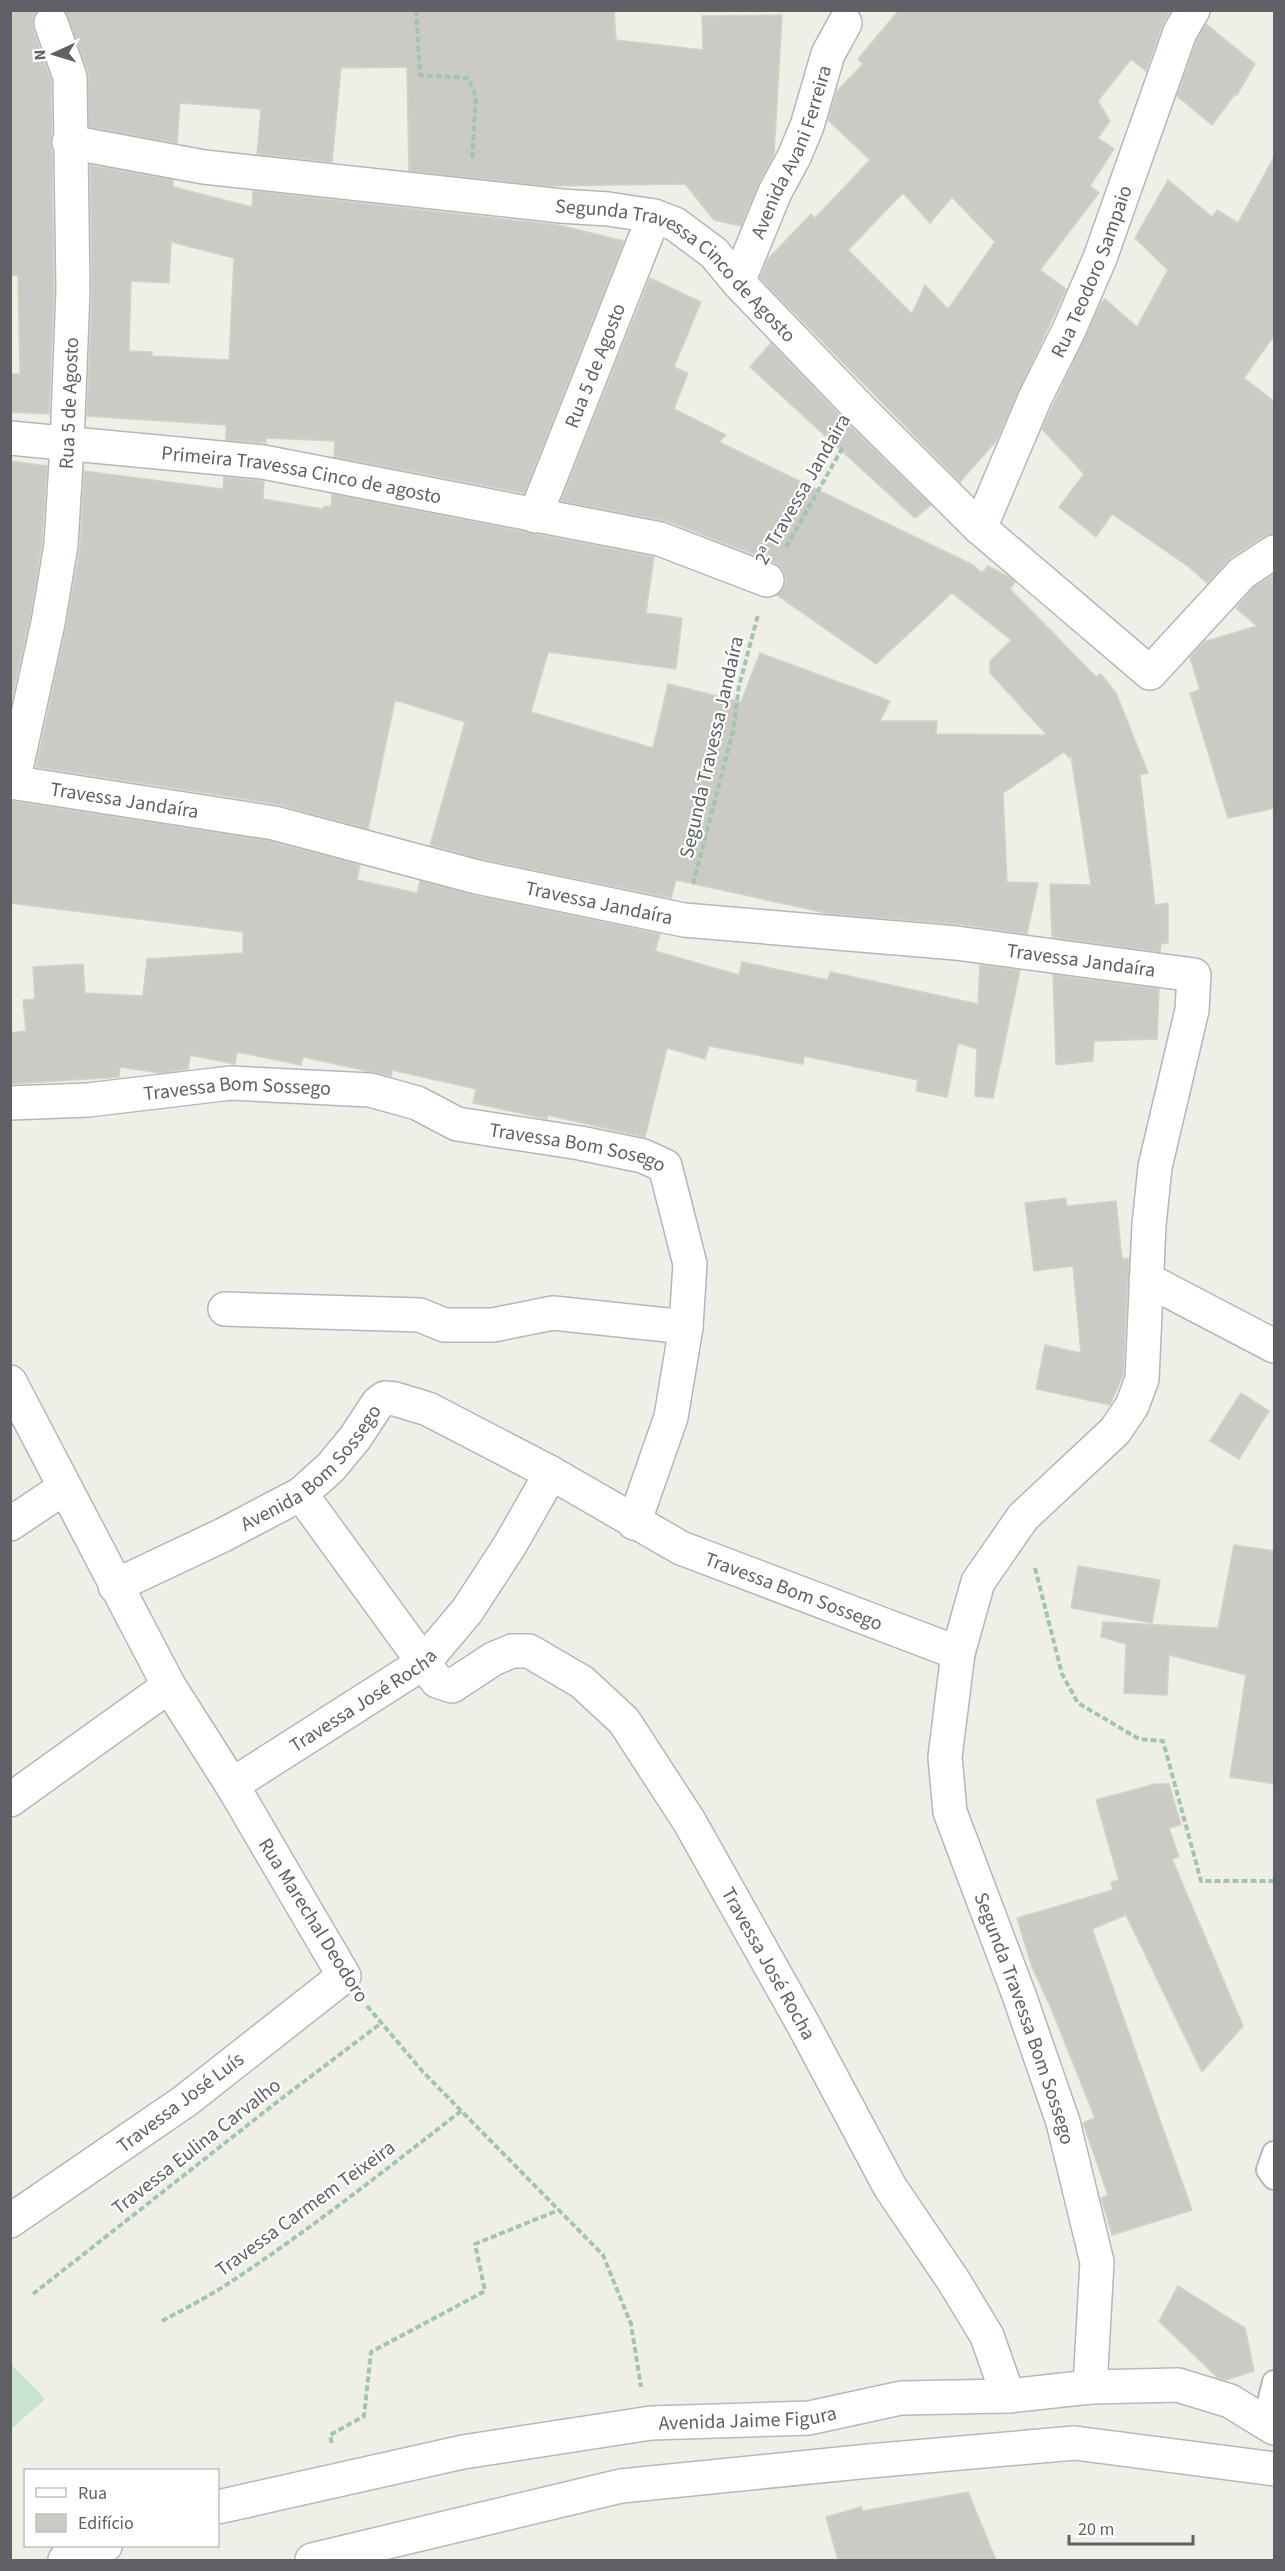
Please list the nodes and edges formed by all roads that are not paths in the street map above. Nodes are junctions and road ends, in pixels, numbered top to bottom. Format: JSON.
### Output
{"nodes":[{"id":1,"x":1193,"y":10,"type":"edge"},
{"id":2,"x":51,"y":23,"type":"dead end"},
{"id":3,"x":845,"y":23,"type":"dead end"},
{"id":4,"x":69,"y":142,"type":"junction"},
{"id":5,"x":654,"y":216,"type":"junction"},
{"id":6,"x":738,"y":282,"type":"junction"},
{"id":7,"x":10,"y":438,"type":"edge"},
{"id":8,"x":67,"y":445,"type":"junction"},
{"id":9,"x":535,"y":516,"type":"junction"},
{"id":10,"x":980,"y":528,"type":"junction"},
{"id":11,"x":1275,"y":552,"type":"edge"},
{"id":12,"x":767,"y":580,"type":"road end"},
{"id":13,"x":12,"y":782,"type":"edge"},
{"id":14,"x":10,"y":1103,"type":"edge"},
{"id":15,"x":457,"y":1124,"type":"joint"},
{"id":16,"x":1146,"y":1279,"type":"junction"},
{"id":17,"x":225,"y":1309,"type":"dead end"},
{"id":18,"x":686,"y":1327,"type":"junction"},
{"id":19,"x":1275,"y":1346,"type":"edge"},
{"id":20,"x":10,"y":1382,"type":"edge"},
{"id":21,"x":551,"y":1473,"type":"junction"},
{"id":22,"x":64,"y":1488,"type":"junction"},
{"id":23,"x":301,"y":1494,"type":"junction"},
{"id":24,"x":634,"y":1523,"type":"junction"},
{"id":25,"x":10,"y":1524,"type":"edge"},
{"id":26,"x":115,"y":1586,"type":"junction"},
{"id":27,"x":958,"y":1653,"type":"junction"},
{"id":28,"x":433,"y":1674,"type":"junction"},
{"id":29,"x":169,"y":1686,"type":"junction"},
{"id":30,"x":232,"y":1785,"type":"junction"},
{"id":31,"x":10,"y":1800,"type":"edge"},
{"id":32,"x":345,"y":1976,"type":"joint"},
{"id":33,"x":1275,"y":2153,"type":"edge"},
{"id":34,"x":1275,"y":2178,"type":"edge"},
{"id":35,"x":10,"y":2221,"type":"edge"},
{"id":36,"x":1275,"y":2382,"type":"edge"},
{"id":37,"x":1090,"y":2387,"type":"junction"},
{"id":38,"x":1008,"y":2396,"type":"junction"},
{"id":39,"x":1269,"y":2426,"type":"edge"},
{"id":40,"x":1275,"y":2469,"type":"edge"},
{"id":41,"x":219,"y":2507,"type":"edge"},
{"id":42,"x":102,"y":2547,"type":"edge"},
{"id":43,"x":65,"y":2560,"type":"edge"},
{"id":44,"x":312,"y":2560,"type":"edge"}],
"edges":[{"from":1,"to":10,"type":"street","name":"Rua Teodoro Sampaio"},
{"from":2,"to":4,"type":"street","name":"Rua 5 de Agosto"},
{"from":3,"to":6,"type":"street","name":"Avenida Avani Ferreira"},
{"from":4,"to":5,"type":"street","name":"Segunda Travessa Cinco de Agosto"},
{"from":4,"to":8,"type":"street","name":"Rua 5 de Agosto"},
{"from":5,"to":6,"type":"street","name":"Segunda Travessa Cinco de Agosto"},
{"from":5,"to":9,"type":"street","name":"Rua 5 de Agosto"},
{"from":6,"to":10,"type":"street","name":"Segunda Travessa Cinco de Agosto"},
{"from":7,"to":8,"type":"street","name":"Primeira Travessa Cinco de agosto"},
{"from":8,"to":9,"type":"street","name":"Primeira Travessa Cinco de agosto"},
{"from":8,"to":13,"type":"street","name":"Rua 5 de Agosto"},
{"from":9,"to":12,"type":"street"},
{"from":10,"to":11,"type":"street","name":"Segunda Travessa Cinco de Agosto"},
{"from":13,"to":16,"type":"street","name":"Travessa Jandaíra"},
{"from":14,"to":15,"type":"street","name":"Travessa Bom Sossego"},
{"from":15,"to":18,"type":"street","name":"Travessa Bom Sosego"},
{"from":16,"to":19,"type":"street"},
{"from":16,"to":27,"type":"street"},
{"from":17,"to":18,"type":"street"},
{"from":18,"to":24,"type":"street"},
{"from":20,"to":22,"type":"street","name":"Rua Marechal Deodoro"},
{"from":21,"to":23,"type":"street","name":"Avenida Bom Sossego"},
{"from":21,"to":24,"type":"street","name":"Travessa Bom Sossego"},
{"from":21,"to":28,"type":"street","name":"Travessa José Rocha"},
{"from":22,"to":25,"type":"street"},
{"from":22,"to":26,"type":"street","name":"Rua Marechal Deodoro"},
{"from":23,"to":26,"type":"street","name":"Avenida Bom Sossego"},
{"from":23,"to":28,"type":"street"},
{"from":24,"to":27,"type":"street","name":"Travessa Bom Sossego"},
{"from":26,"to":29,"type":"street","name":"Rua Marechal Deodoro"},
{"from":27,"to":37,"type":"street","name":"Segunda Travessa Bom Sossego"},
{"from":28,"to":30,"type":"street","name":"Travessa José Rocha"},
{"from":28,"to":38,"type":"street","name":"Travessa José Rocha"},
{"from":29,"to":30,"type":"street","name":"Rua Marechal Deodoro"},
{"from":29,"to":31,"type":"street"},
{"from":30,"to":32,"type":"street","name":"Rua Marechal Deodoro"},
{"from":32,"to":35,"type":"street","name":"Travessa José Luís"},
{"from":33,"to":34,"type":"lane"},
{"from":36,"to":39,"type":"lane"},
{"from":37,"to":38,"type":"street","name":"Avenida Jaime Figura"},
{"from":37,"to":39,"type":"street","name":"Avenida Jaime Figura"},
{"from":38,"to":41,"type":"street","name":"Avenida Jaime Figura"},
{"from":40,"to":44,"type":"street"},
{"from":42,"to":43,"type":"street"}]}
